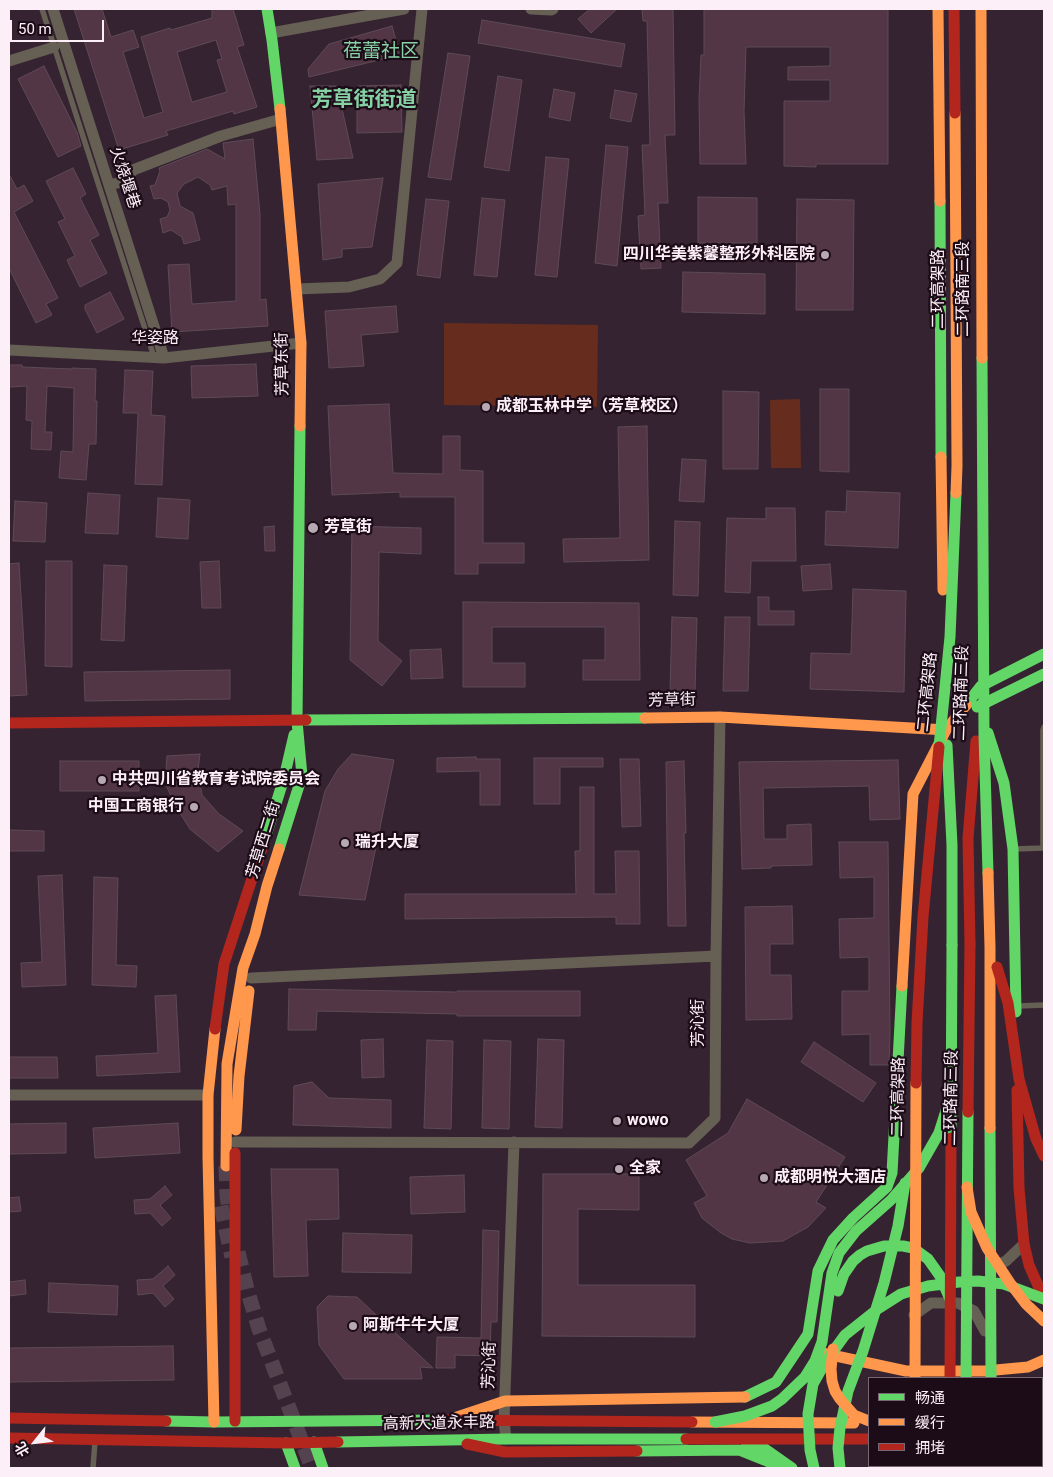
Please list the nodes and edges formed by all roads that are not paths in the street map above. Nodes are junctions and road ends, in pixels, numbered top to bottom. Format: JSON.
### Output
{"nodes":[{"id":1,"x":42,"y":9,"type":"edge"},
{"id":2,"x":53,"y":9,"type":"edge"},
{"id":3,"x":267,"y":9,"type":"edge"},
{"id":4,"x":404,"y":9,"type":"edge"},
{"id":5,"x":422,"y":9,"type":"edge"},
{"id":6,"x":531,"y":9,"type":"edge"},
{"id":7,"x":552,"y":9,"type":"edge"},
{"id":8,"x":938,"y":9,"type":"edge"},
{"id":9,"x":954,"y":9,"type":"edge"},
{"id":10,"x":982,"y":9,"type":"edge"},
{"id":11,"x":271,"y":33,"type":"junction"},
{"id":12,"x":54,"y":46,"type":"junction"},
{"id":13,"x":9,"y":61,"type":"edge"},
{"id":14,"x":280,"y":119,"type":"junction"},
{"id":15,"x":109,"y":185,"type":"junction"},
{"id":16,"x":296,"y":289,"type":"junction"},
{"id":17,"x":301,"y":343,"type":"junction"},
{"id":18,"x":9,"y":350,"type":"edge"},
{"id":19,"x":159,"y":357,"type":"junction"},
{"id":20,"x":1044,"y":654,"type":"edge"},
{"id":21,"x":1044,"y":674,"type":"edge"},
{"id":22,"x":981,"y":686,"type":"junction"},
{"id":23,"x":979,"y":705,"type":"junction"},
{"id":24,"x":720,"y":717,"type":"junction"},
{"id":25,"x":297,"y":721,"type":"junction"},
{"id":26,"x":9,"y":723,"type":"edge"},
{"id":27,"x":1044,"y":727,"type":"edge"},
{"id":28,"x":946,"y":730,"type":"junction"},
{"id":29,"x":1013,"y":848,"type":"junction"},
{"id":30,"x":1044,"y":848,"type":"edge"},
{"id":31,"x":240,"y":917,"type":"junction"},
{"id":32,"x":255,"y":934,"type":"junction"},
{"id":33,"x":990,"y":947,"type":"junction"},
{"id":34,"x":716,"y":956,"type":"junction"},
{"id":35,"x":251,"y":978,"type":"junction"},
{"id":36,"x":1044,"y":1005,"type":"edge"},
{"id":37,"x":1016,"y":1006,"type":"junction"},
{"id":38,"x":917,"y":1023,"type":"junction"},
{"id":39,"x":9,"y":1095,"type":"edge"},
{"id":40,"x":208,"y":1095,"type":"junction"},
{"id":41,"x":950,"y":1098,"type":"junction"},
{"id":42,"x":235,"y":1142,"type":"junction"},
{"id":43,"x":514,"y":1142,"type":"junction"},
{"id":44,"x":1044,"y":1156,"type":"edge"},
{"id":45,"x":887,"y":1187,"type":"junction"},
{"id":46,"x":967,"y":1187,"type":"junction"},
{"id":47,"x":1024,"y":1244,"type":"junction"},
{"id":48,"x":906,"y":1256,"type":"junction"},
{"id":49,"x":985,"y":1272,"type":"junction"},
{"id":50,"x":1044,"y":1299,"type":"edge"},
{"id":51,"x":950,"y":1300,"type":"junction"},
{"id":52,"x":1044,"y":1320,"type":"edge"},
{"id":53,"x":906,"y":1321,"type":"junction"},
{"id":54,"x":985,"y":1331,"type":"junction"},
{"id":55,"x":799,"y":1348,"type":"junction"},
{"id":56,"x":1044,"y":1360,"type":"edge"},
{"id":57,"x":906,"y":1375,"type":"edge"},
{"id":58,"x":987,"y":1376,"type":"edge"},
{"id":59,"x":915,"y":1377,"type":"edge"},
{"id":60,"x":950,"y":1377,"type":"edge"},
{"id":61,"x":966,"y":1377,"type":"edge"},
{"id":62,"x":505,"y":1401,"type":"junction"},
{"id":63,"x":9,"y":1418,"type":"edge"},
{"id":64,"x":448,"y":1420,"type":"junction"},
{"id":65,"x":504,"y":1420,"type":"junction"},
{"id":66,"x":214,"y":1422,"type":"junction"},
{"id":67,"x":234,"y":1422,"type":"junction"},
{"id":68,"x":715,"y":1422,"type":"junction"},
{"id":69,"x":868,"y":1422,"type":"edge"},
{"id":70,"x":868,"y":1422,"type":"edge"},
{"id":71,"x":9,"y":1438,"type":"edge"},
{"id":72,"x":719,"y":1438,"type":"junction"},
{"id":73,"x":95,"y":1439,"type":"junction"},
{"id":74,"x":506,"y":1439,"type":"junction"},
{"id":75,"x":868,"y":1439,"type":"edge"},
{"id":76,"x":451,"y":1440,"type":"junction"},
{"id":77,"x":314,"y":1442,"type":"junction"},
{"id":78,"x":286,"y":1444,"type":"junction"},
{"id":79,"x":93,"y":1468,"type":"edge"},
{"id":80,"x":295,"y":1468,"type":"edge"},
{"id":81,"x":323,"y":1468,"type":"edge"},
{"id":82,"x":776,"y":1468,"type":"edge"},
{"id":83,"x":792,"y":1468,"type":"edge"},
{"id":84,"x":814,"y":1468,"type":"edge"},
{"id":85,"x":834,"y":1468,"type":"edge"},
{"id":86,"x":840,"y":1468,"type":"edge"}],
"edges":[{"from":1,"to":12,"type":"lane"},
{"from":2,"to":15,"type":"street","name":"火烧堰巷"},
{"from":3,"to":11,"type":"main road","name":"芳草东街"},
{"from":4,"to":11,"type":"street"},
{"from":5,"to":16,"type":"street"},
{"from":6,"to":7,"type":"street"},
{"from":8,"to":28,"type":"main road","name":"二环路南三段"},
{"from":9,"to":38,"type":"main road","name":"二环高架路","bridge":true},
{"from":10,"to":22,"type":"main road","name":"二环路南三段"},
{"from":10,"to":33,"type":"main road","bridge":true},
{"from":11,"to":14,"type":"main road","name":"芳草东街"},
{"from":12,"to":13,"type":"street"},
{"from":12,"to":19,"type":"lane"},
{"from":14,"to":15,"type":"street"},
{"from":14,"to":16,"type":"main road","name":"芳草东街"},
{"from":15,"to":19,"type":"street","name":"火烧堰巷"},
{"from":16,"to":17,"type":"main road","name":"芳草东街"},
{"from":17,"to":19,"type":"street","name":"华姿路"},
{"from":17,"to":25,"type":"main road","name":"芳草东街"},
{"from":18,"to":19,"type":"street","name":"华姿路"},
{"from":20,"to":22,"type":"main road"},
{"from":21,"to":23,"type":"main road"},
{"from":22,"to":23,"type":"main road","name":"二环路南三段"},
{"from":22,"to":28,"type":"main road"},
{"from":23,"to":28,"type":"main road"},
{"from":23,"to":29,"type":"main road"},
{"from":23,"to":46,"type":"main road","name":"二环路南三段","bridge":true},
{"from":24,"to":25,"type":"main road","name":"芳草街"},
{"from":24,"to":28,"type":"main road","name":"芳草街"},
{"from":24,"to":34,"type":"street","name":"芳沁街"},
{"from":25,"to":26,"type":"main road","name":"芳草街"},
{"from":25,"to":31,"type":"main road","name":"芳草西二街"},
{"from":25,"to":32,"type":"main road","name":"芳草西二街"},
{"from":27,"to":30,"type":"lane"},
{"from":28,"to":41,"type":"main road","name":"二环路南三段","bridge":true},
{"from":28,"to":45,"type":"main road"},
{"from":29,"to":30,"type":"lane"},
{"from":29,"to":37,"type":"main road"},
{"from":31,"to":32,"type":"main road"},
{"from":31,"to":40,"type":"main road"},
{"from":32,"to":35,"type":"main road"},
{"from":33,"to":44,"type":"main road","bridge":true},
{"from":33,"to":58,"type":"main road","bridge":true},
{"from":34,"to":35,"type":"street"},
{"from":34,"to":43,"type":"street","name":"芳沁街"},
{"from":35,"to":42,"type":"main road"},
{"from":36,"to":37,"type":"lane"},
{"from":37,"to":47,"type":"main road"},
{"from":38,"to":59,"type":"main road","name":"二环高架路","bridge":true},
{"from":38,"to":86,"type":"main road","bridge":true},
{"from":39,"to":40,"type":"street"},
{"from":40,"to":66,"type":"main road"},
{"from":41,"to":51,"type":"main road","name":"二环路南三段","bridge":true},
{"from":41,"to":68,"type":"main road","bridge":true},
{"from":42,"to":43,"type":"street","name":"芳沁街"},
{"from":42,"to":67,"type":"main road"},
{"from":43,"to":62,"type":"street","name":"芳沁街"},
{"from":45,"to":48,"type":"street"},
{"from":45,"to":55,"type":"main road"},
{"from":46,"to":52,"type":"main road","bridge":true},
{"from":46,"to":61,"type":"main road","name":"二环路南三段","bridge":true},
{"from":47,"to":49,"type":"street"},
{"from":47,"to":50,"type":"main road"},
{"from":48,"to":49,"type":"street"},
{"from":48,"to":53,"type":"street"},
{"from":49,"to":54,"type":"street"},
{"from":50,"to":84,"type":"main road","bridge":true},
{"from":51,"to":60,"type":"main road","name":"二环路南三段","bridge":true},
{"from":51,"to":69,"type":"main road","bridge":true},
{"from":53,"to":54,"type":"street"},
{"from":53,"to":57,"type":"street"},
{"from":54,"to":58,"type":"street"},
{"from":55,"to":57,"type":"main road"},
{"from":55,"to":62,"type":"main road"},
{"from":56,"to":58,"type":"main road"},
{"from":57,"to":58,"type":"main road"},
{"from":62,"to":64,"type":"main road"},
{"from":62,"to":65,"type":"street","name":"芳沁街"},
{"from":63,"to":66,"type":"main road","name":"高新大道永丰路"},
{"from":64,"to":65,"type":"main road","name":"高新大道永丰路"},
{"from":64,"to":67,"type":"main road","name":"高新大道永丰路"},
{"from":65,"to":68,"type":"main road","name":"高新大道永丰路"},
{"from":65,"to":74,"type":"street","name":"芳沁街"},
{"from":66,"to":67,"type":"main road","name":"高新大道永丰路"},
{"from":68,"to":70,"type":"main road","name":"高新大道永丰路","bridge":true},
{"from":71,"to":73,"type":"main road","name":"高新大道永丰路"},
{"from":72,"to":74,"type":"main road","name":"高新大道永丰路"},
{"from":72,"to":75,"type":"main road","name":"高新大道永丰路","bridge":true},
{"from":72,"to":83,"type":"main road"},
{"from":73,"to":78,"type":"main road","name":"高新大道永丰路"},
{"from":73,"to":79,"type":"lane"},
{"from":74,"to":76,"type":"main road","name":"高新大道永丰路"},
{"from":75,"to":85,"type":"main road"},
{"from":76,"to":77,"type":"main road","name":"高新大道永丰路"},
{"from":76,"to":82,"type":"main road"},
{"from":77,"to":78,"type":"main road","name":"高新大道永丰路"},
{"from":77,"to":81,"type":"main road"},
{"from":78,"to":80,"type":"main road"}]}
